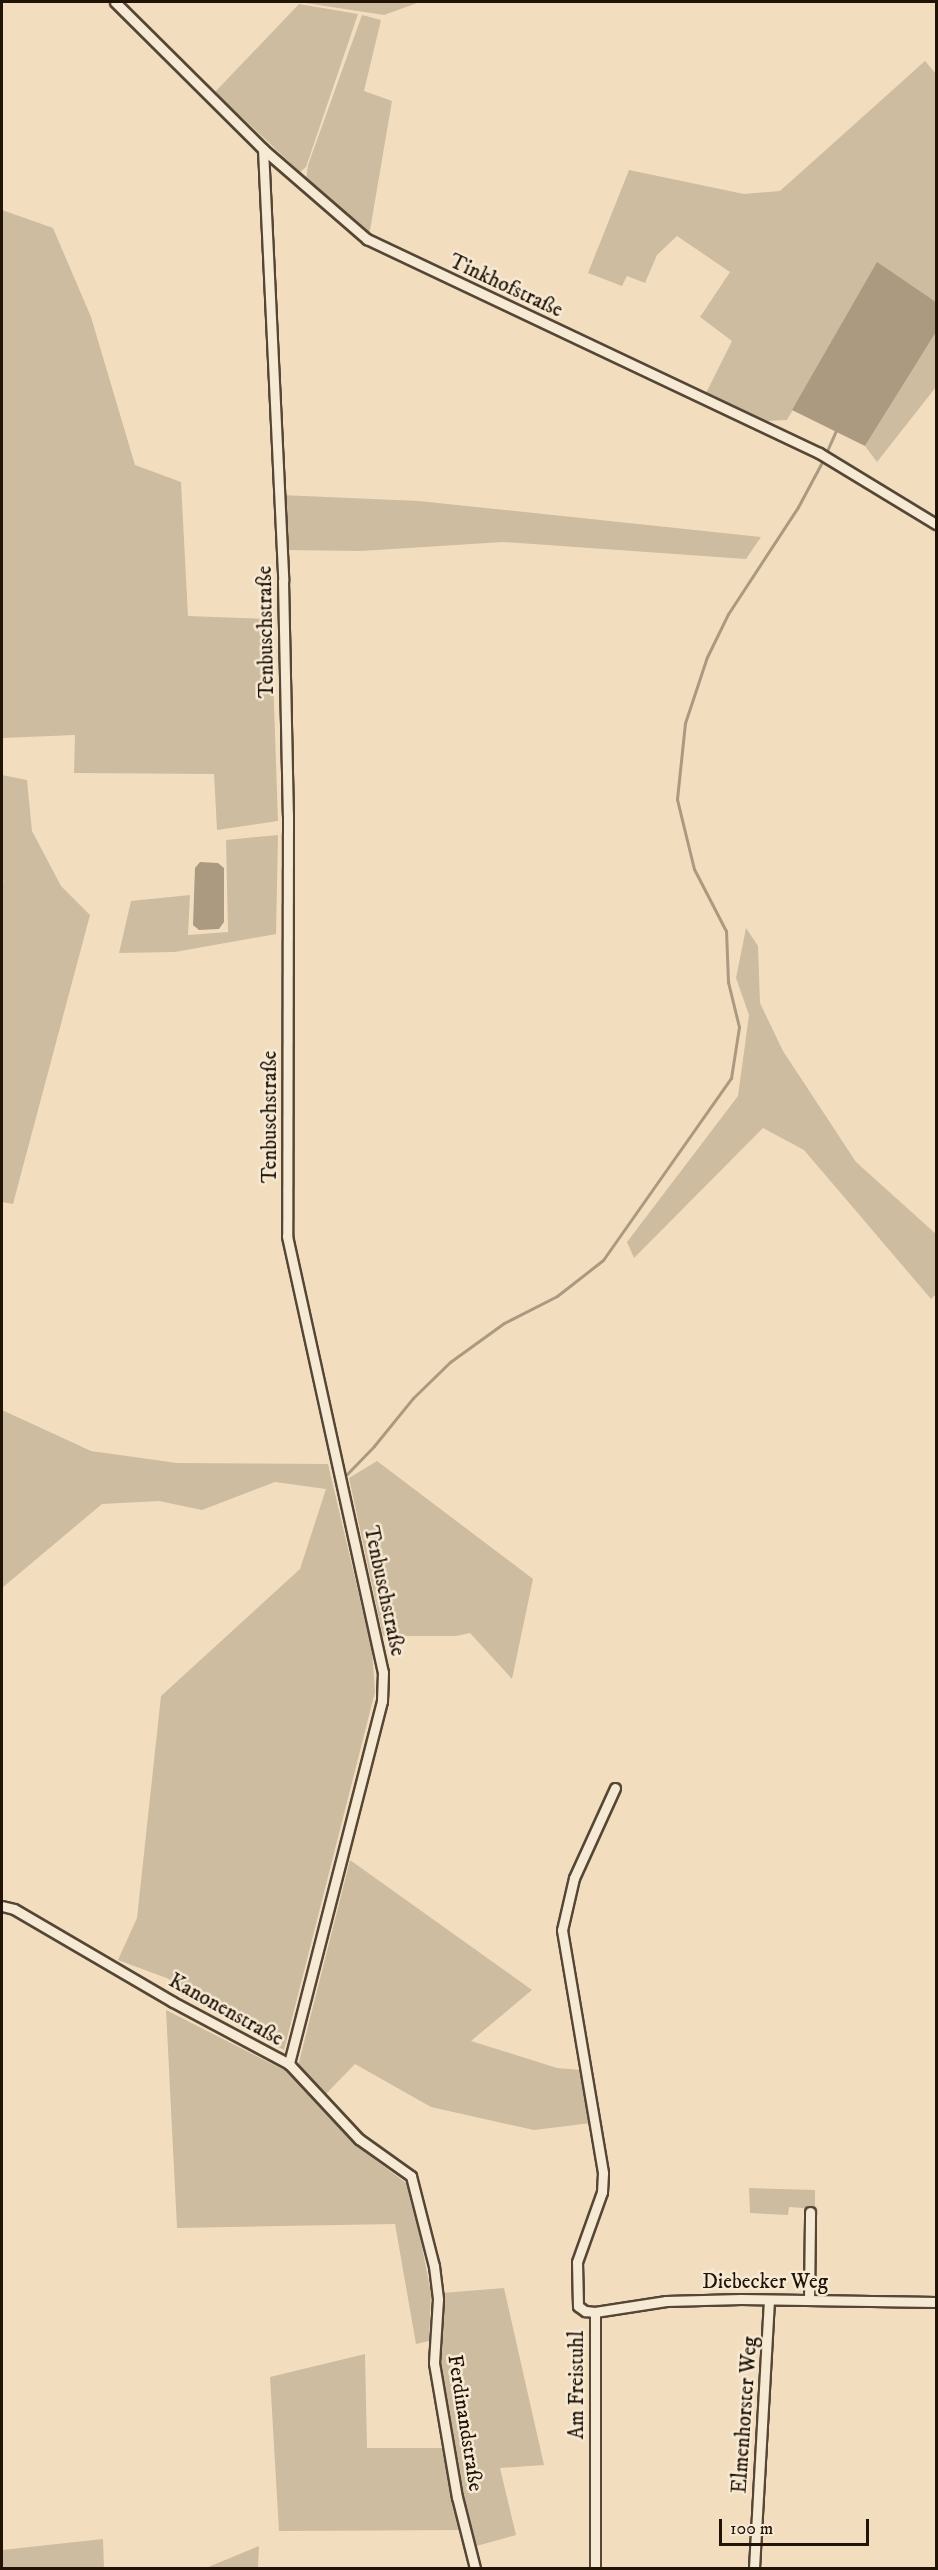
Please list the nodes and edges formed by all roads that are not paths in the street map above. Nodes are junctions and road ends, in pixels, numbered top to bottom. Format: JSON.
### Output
{"nodes":[{"id":1,"x":115,"y":2,"type":"edge"},
{"id":2,"x":263,"y":148,"type":"junction"},
{"id":3,"x":936,"y":524,"type":"edge"},
{"id":4,"x":615,"y":1788,"type":"dead end"},
{"id":5,"x":2,"y":1906,"type":"edge"},
{"id":6,"x":289,"y":2064,"type":"junction"},
{"id":7,"x":411,"y":2176,"type":"joint"},
{"id":8,"x":810,"y":2212,"type":"dead end"},
{"id":9,"x":769,"y":2300,"type":"junction"},
{"id":10,"x":809,"y":2300,"type":"junction"},
{"id":11,"x":936,"y":2302,"type":"edge"},
{"id":12,"x":595,"y":2312,"type":"junction"},
{"id":13,"x":475,"y":2568,"type":"edge"},
{"id":14,"x":595,"y":2568,"type":"edge"},
{"id":15,"x":754,"y":2568,"type":"edge"}],
"edges":[{"from":1,"to":2,"type":"street","name":"Tinkhofstraße"},
{"from":2,"to":3,"type":"street","name":"Tinkhofstraße"},
{"from":2,"to":6,"type":"street","name":"Tenbuschstraße"},
{"from":4,"to":12,"type":"street","name":"Am Freistuhl"},
{"from":5,"to":6,"type":"street","name":"Kanonenstraße"},
{"from":6,"to":7,"type":"street","name":"Kanonenstraße"},
{"from":7,"to":13,"type":"street","name":"Ferdinandstraße"},
{"from":8,"to":10,"type":"street"},
{"from":9,"to":10,"type":"street","name":"Diebecker Weg"},
{"from":9,"to":12,"type":"street","name":"Diebecker Weg"},
{"from":9,"to":15,"type":"street","name":"Elmenhorster Weg"},
{"from":10,"to":11,"type":"street","name":"Diebecker Weg"},
{"from":12,"to":14,"type":"street","name":"Am Freistuhl"}]}
